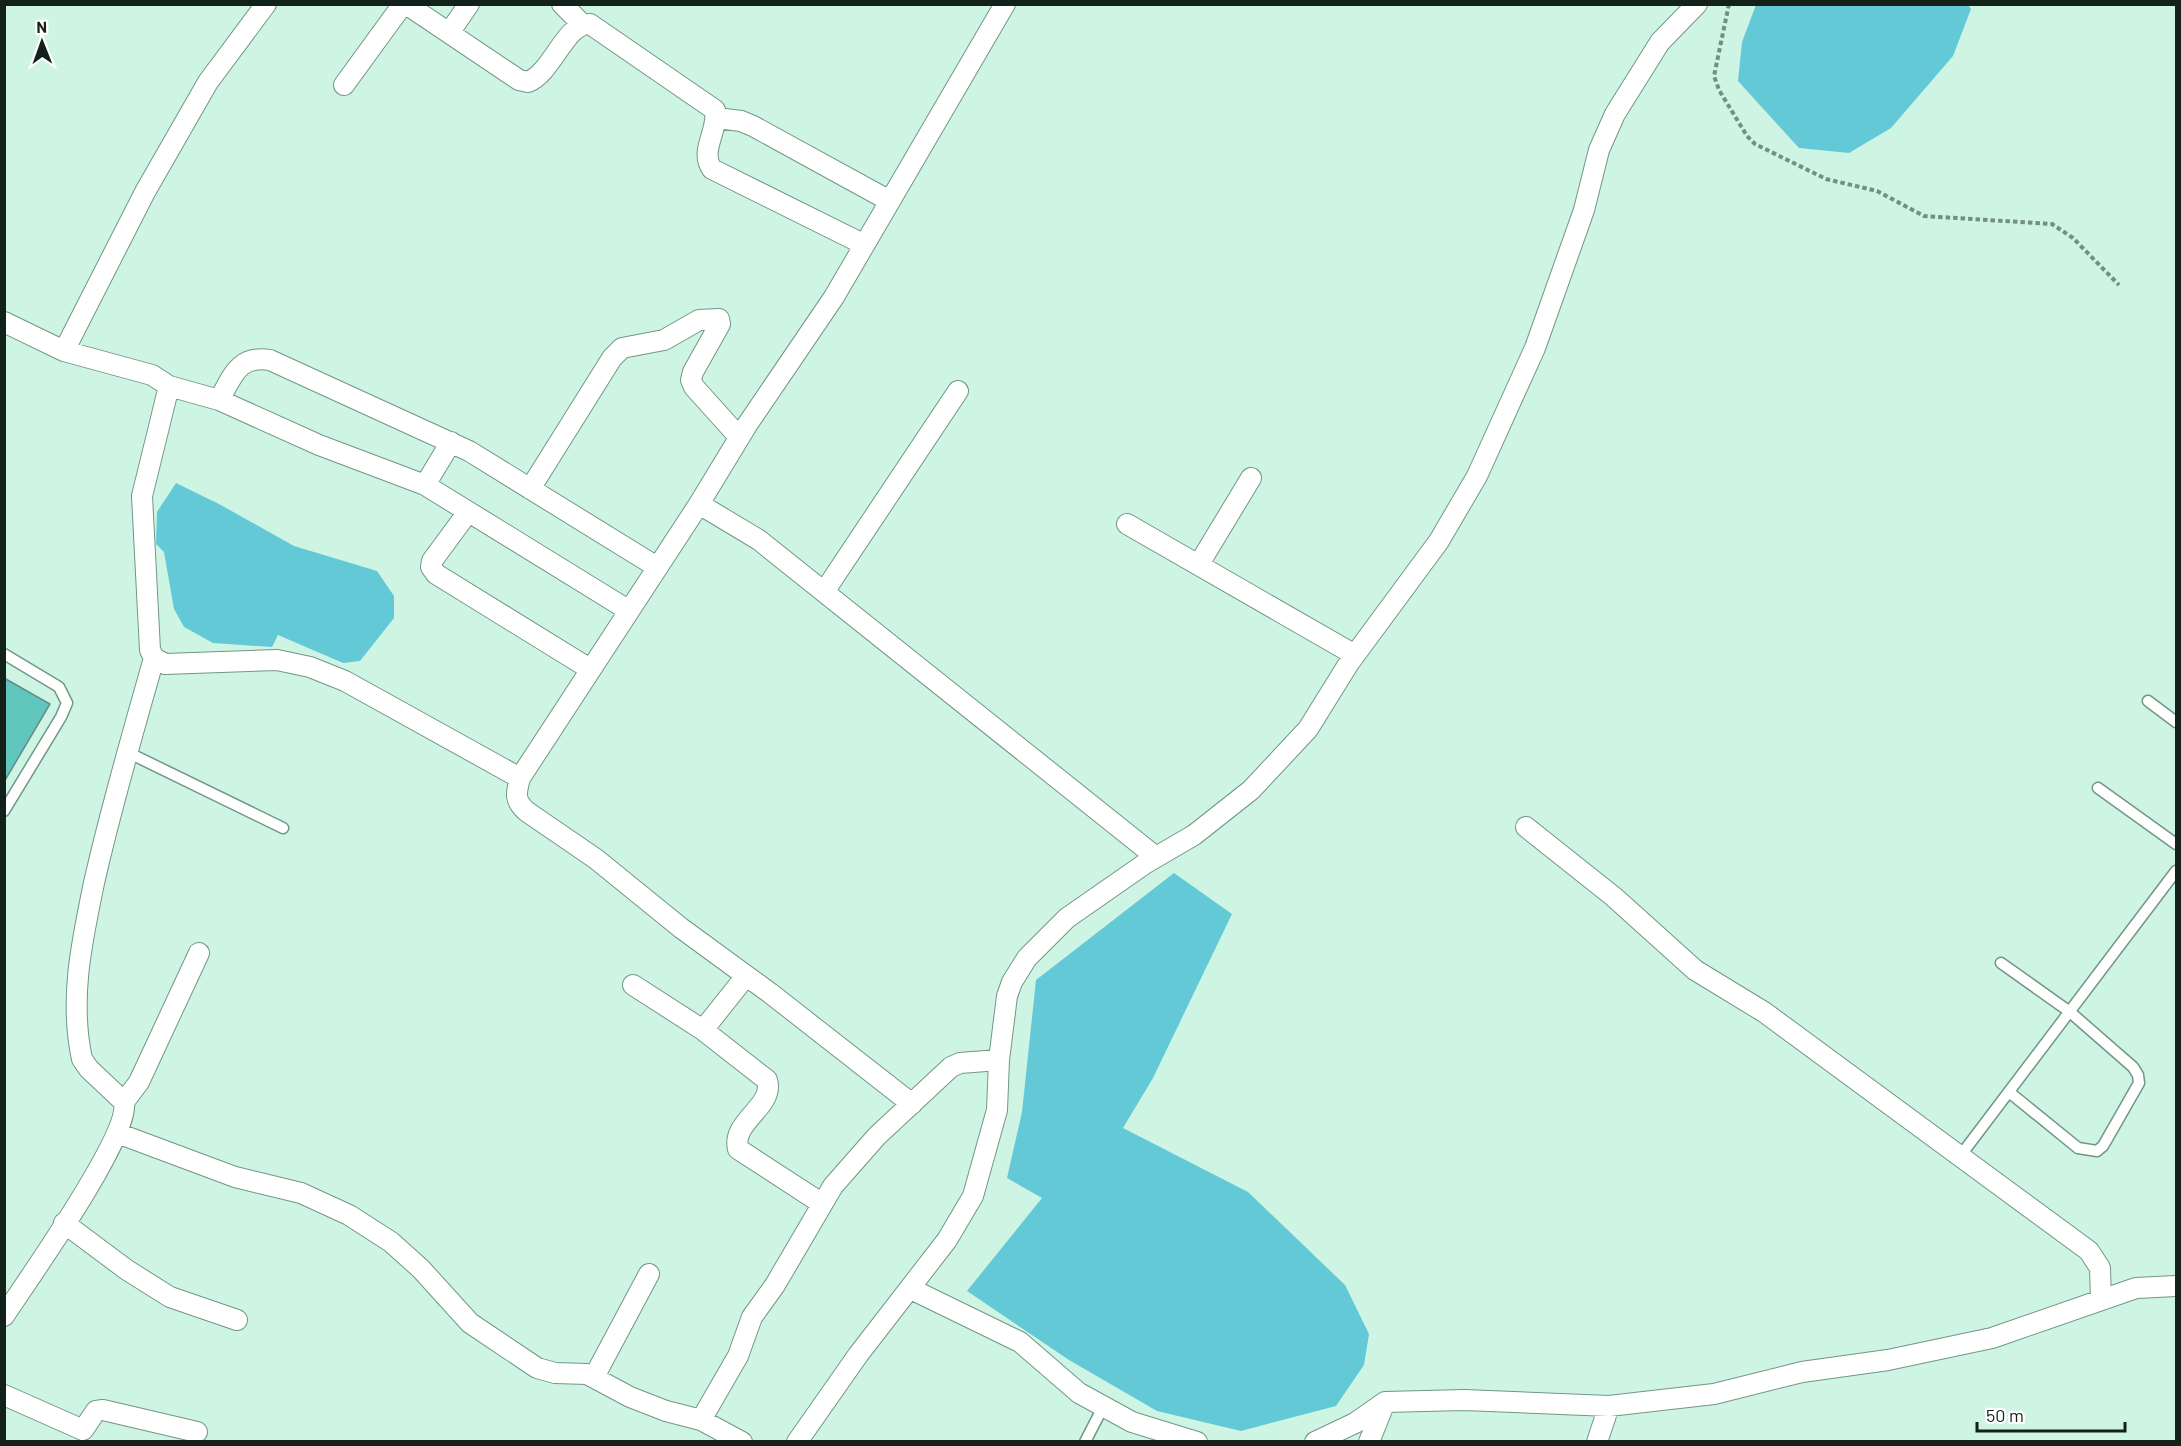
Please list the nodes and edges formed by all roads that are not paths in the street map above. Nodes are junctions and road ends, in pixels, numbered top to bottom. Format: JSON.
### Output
{"nodes":[{"id":1,"x":266,"y":4,"type":"edge"},
{"id":2,"x":404,"y":4,"type":"edge"},
{"id":3,"x":469,"y":4,"type":"edge"},
{"id":4,"x":562,"y":4,"type":"edge"},
{"id":5,"x":1005,"y":4,"type":"edge"},
{"id":6,"x":1697,"y":4,"type":"edge"},
{"id":7,"x":582,"y":24,"type":"junction"},
{"id":8,"x":449,"y":33,"type":"junction"},
{"id":9,"x":344,"y":85,"type":"dead end"},
{"id":10,"x":717,"y":118,"type":"junction"},
{"id":11,"x":888,"y":200,"type":"junction"},
{"id":12,"x":863,"y":244,"type":"junction"},
{"id":13,"x":4,"y":322,"type":"edge"},
{"id":14,"x":64,"y":351,"type":"junction"},
{"id":15,"x":169,"y":386,"type":"junction"},
{"id":16,"x":958,"y":391,"type":"dead end"},
{"id":17,"x":219,"y":400,"type":"junction"},
{"id":18,"x":739,"y":438,"type":"junction"},
{"id":19,"x":451,"y":442,"type":"junction"},
{"id":20,"x":1251,"y":478,"type":"dead end"},
{"id":21,"x":425,"y":484,"type":"junction"},
{"id":22,"x":531,"y":489,"type":"junction"},
{"id":23,"x":699,"y":504,"type":"junction"},
{"id":24,"x":468,"y":512,"type":"junction"},
{"id":25,"x":1126,"y":524,"type":"dead end"},
{"id":26,"x":1199,"y":564,"type":"junction"},
{"id":27,"x":657,"y":567,"type":"junction"},
{"id":28,"x":824,"y":592,"type":"junction"},
{"id":29,"x":628,"y":610,"type":"junction"},
{"id":30,"x":4,"y":654,"type":"edge"},
{"id":31,"x":1355,"y":656,"type":"junction"},
{"id":32,"x":154,"y":658,"type":"junction"},
{"id":33,"x":590,"y":669,"type":"junction"},
{"id":34,"x":2148,"y":701,"type":"dead end"},
{"id":35,"x":2176,"y":722,"type":"edge"},
{"id":36,"x":127,"y":752,"type":"junction"},
{"id":37,"x":519,"y":778,"type":"junction"},
{"id":38,"x":2098,"y":788,"type":"dead end"},
{"id":39,"x":4,"y":811,"type":"edge"},
{"id":40,"x":1526,"y":827,"type":"dead end"},
{"id":41,"x":283,"y":828,"type":"dead end"},
{"id":42,"x":2176,"y":844,"type":"edge"},
{"id":43,"x":1156,"y":856,"type":"junction"},
{"id":44,"x":2176,"y":872,"type":"edge"},
{"id":45,"x":199,"y":953,"type":"dead end"},
{"id":46,"x":2001,"y":963,"type":"dead end"},
{"id":47,"x":746,"y":976,"type":"junction"},
{"id":48,"x":633,"y":985,"type":"dead end"},
{"id":49,"x":2070,"y":1012,"type":"junction"},
{"id":50,"x":703,"y":1030,"type":"junction"},
{"id":51,"x":999,"y":1060,"type":"junction"},
{"id":52,"x":2009,"y":1092,"type":"junction"},
{"id":53,"x":124,"y":1102,"type":"junction"},
{"id":54,"x":912,"y":1104,"type":"junction"},
{"id":55,"x":117,"y":1133,"type":"junction"},
{"id":56,"x":1961,"y":1155,"type":"junction"},
{"id":57,"x":821,"y":1203,"type":"junction"},
{"id":58,"x":64,"y":1223,"type":"junction"},
{"id":59,"x":649,"y":1274,"type":"dead end"},
{"id":60,"x":2176,"y":1286,"type":"edge"},
{"id":61,"x":911,"y":1289,"type":"junction"},
{"id":62,"x":2101,"y":1300,"type":"junction"},
{"id":63,"x":4,"y":1316,"type":"edge"},
{"id":64,"x":237,"y":1320,"type":"dead end"},
{"id":65,"x":594,"y":1377,"type":"junction"},
{"id":66,"x":4,"y":1395,"type":"edge"},
{"id":67,"x":1385,"y":1402,"type":"junction"},
{"id":68,"x":1609,"y":1406,"type":"junction"},
{"id":69,"x":1103,"y":1407,"type":"junction"},
{"id":70,"x":701,"y":1420,"type":"junction"},
{"id":71,"x":196,"y":1432,"type":"dead end"},
{"id":72,"x":742,"y":1442,"type":"edge"},
{"id":73,"x":797,"y":1442,"type":"edge"},
{"id":74,"x":1085,"y":1442,"type":"edge"},
{"id":75,"x":1197,"y":1442,"type":"edge"},
{"id":76,"x":1315,"y":1442,"type":"edge"},
{"id":77,"x":1369,"y":1442,"type":"edge"},
{"id":78,"x":1598,"y":1442,"type":"edge"}],
"edges":[{"from":1,"to":14,"type":"street"},
{"from":2,"to":8,"type":"street"},
{"from":2,"to":9,"type":"street"},
{"from":3,"to":8,"type":"street"},
{"from":4,"to":7,"type":"street"},
{"from":5,"to":11,"type":"street"},
{"from":6,"to":31,"type":"street"},
{"from":7,"to":8,"type":"street"},
{"from":7,"to":10,"type":"street"},
{"from":10,"to":11,"type":"street"},
{"from":10,"to":12,"type":"street"},
{"from":11,"to":12,"type":"street"},
{"from":12,"to":18,"type":"street"},
{"from":13,"to":14,"type":"street"},
{"from":14,"to":15,"type":"street"},
{"from":15,"to":17,"type":"street"},
{"from":15,"to":32,"type":"street"},
{"from":16,"to":28,"type":"street"},
{"from":17,"to":19,"type":"street"},
{"from":17,"to":21,"type":"street"},
{"from":18,"to":22,"type":"street"},
{"from":18,"to":23,"type":"street"},
{"from":19,"to":21,"type":"street"},
{"from":19,"to":22,"type":"street"},
{"from":20,"to":26,"type":"street"},
{"from":21,"to":24,"type":"street"},
{"from":22,"to":27,"type":"street"},
{"from":23,"to":27,"type":"street"},
{"from":23,"to":28,"type":"street"},
{"from":24,"to":29,"type":"street"},
{"from":24,"to":33,"type":"street"},
{"from":25,"to":26,"type":"street"},
{"from":26,"to":31,"type":"street"},
{"from":27,"to":29,"type":"street"},
{"from":28,"to":43,"type":"street"},
{"from":29,"to":33,"type":"street"},
{"from":30,"to":39,"type":"lane"},
{"from":31,"to":43,"type":"street"},
{"from":32,"to":36,"type":"street"},
{"from":32,"to":37,"type":"street"},
{"from":33,"to":37,"type":"street"},
{"from":34,"to":35,"type":"lane"},
{"from":36,"to":41,"type":"lane"},
{"from":36,"to":53,"type":"street"},
{"from":37,"to":47,"type":"street"},
{"from":38,"to":42,"type":"lane"},
{"from":40,"to":56,"type":"street"},
{"from":43,"to":51,"type":"street"},
{"from":44,"to":49,"type":"lane"},
{"from":45,"to":53,"type":"street"},
{"from":46,"to":49,"type":"lane"},
{"from":47,"to":50,"type":"street"},
{"from":47,"to":54,"type":"street"},
{"from":48,"to":50,"type":"street"},
{"from":49,"to":52,"type":"lane"},
{"from":49,"to":52,"type":"lane"},
{"from":50,"to":57,"type":"street"},
{"from":51,"to":54,"type":"street"},
{"from":51,"to":61,"type":"street"},
{"from":52,"to":56,"type":"lane"},
{"from":53,"to":55,"type":"street"},
{"from":54,"to":57,"type":"street"},
{"from":55,"to":58,"type":"street"},
{"from":55,"to":65,"type":"street"},
{"from":56,"to":62,"type":"street"},
{"from":57,"to":70,"type":"street"},
{"from":58,"to":63,"type":"street"},
{"from":58,"to":64,"type":"street"},
{"from":59,"to":65,"type":"street"},
{"from":60,"to":62,"type":"street"},
{"from":61,"to":69,"type":"street"},
{"from":61,"to":73,"type":"street"},
{"from":62,"to":68,"type":"street"},
{"from":65,"to":70,"type":"street"},
{"from":66,"to":71,"type":"street"},
{"from":67,"to":68,"type":"street"},
{"from":67,"to":76,"type":"street"},
{"from":67,"to":77,"type":"street"},
{"from":68,"to":78,"type":"street"},
{"from":69,"to":74,"type":"lane"},
{"from":69,"to":75,"type":"street"},
{"from":70,"to":72,"type":"street"}]}
